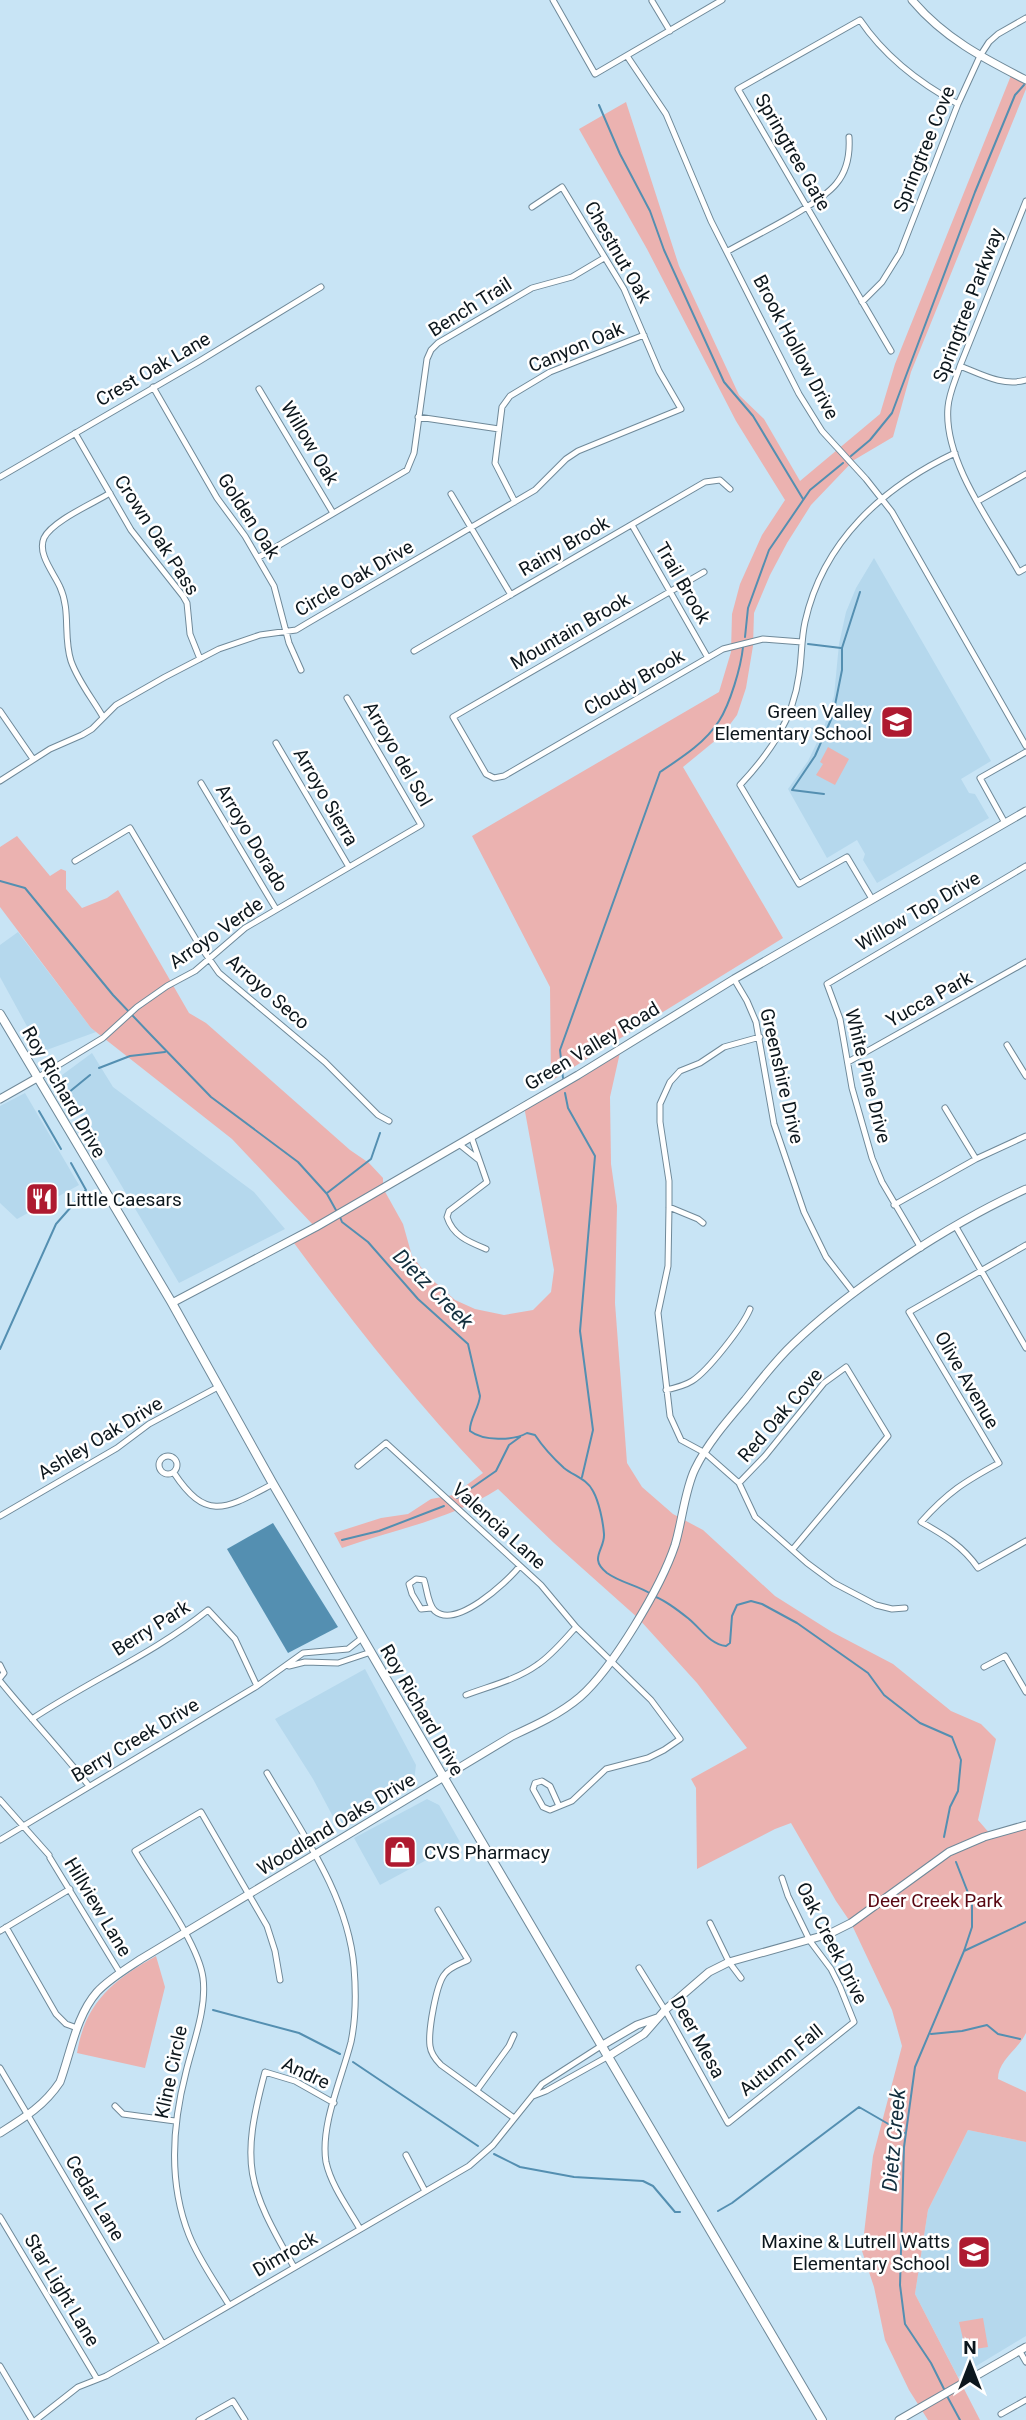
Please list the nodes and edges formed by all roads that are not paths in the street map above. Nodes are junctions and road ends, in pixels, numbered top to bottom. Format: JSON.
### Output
{"nodes":[{"id":1,"x":553,"y":0,"type":"edge"},
{"id":2,"x":722,"y":0,"type":"edge"},
{"id":3,"x":912,"y":0,"type":"edge"},
{"id":4,"x":652,"y":1,"type":"edge"},
{"id":5,"x":1026,"y":18,"type":"edge"},
{"id":6,"x":670,"y":31,"type":"junction"},
{"id":7,"x":627,"y":56,"type":"junction"},
{"id":8,"x":980,"y":56,"type":"junction"},
{"id":9,"x":1026,"y":80,"type":"edge"},
{"id":10,"x":958,"y":104,"type":"junction"},
{"id":11,"x":849,"y":137,"type":"dead end"},
{"id":12,"x":1026,"y":201,"type":"edge"},
{"id":13,"x":806,"y":206,"type":"junction"},
{"id":14,"x":531,"y":207,"type":"dead end"},
{"id":15,"x":728,"y":251,"type":"junction"},
{"id":16,"x":604,"y":258,"type":"junction"},
{"id":17,"x":321,"y":287,"type":"dead end"},
{"id":18,"x":862,"y":302,"type":"junction"},
{"id":19,"x":644,"y":335,"type":"junction"},
{"id":20,"x":891,"y":351,"type":"dead end"},
{"id":21,"x":960,"y":366,"type":"junction"},
{"id":22,"x":1026,"y":380,"type":"edge"},
{"id":23,"x":153,"y":387,"type":"junction"},
{"id":24,"x":259,"y":389,"type":"dead end"},
{"id":25,"x":681,"y":409,"type":"joint"},
{"id":26,"x":418,"y":417,"type":"junction"},
{"id":27,"x":499,"y":429,"type":"junction"},
{"id":28,"x":75,"y":433,"type":"junction"},
{"id":29,"x":955,"y":453,"type":"junction"},
{"id":30,"x":1026,"y":474,"type":"edge"},
{"id":31,"x":0,"y":477,"type":"edge"},
{"id":32,"x":730,"y":489,"type":"dead end"},
{"id":33,"x":110,"y":493,"type":"junction"},
{"id":34,"x":451,"y":494,"type":"dead end"},
{"id":35,"x":881,"y":498,"type":"junction"},
{"id":36,"x":978,"y":501,"type":"junction"},
{"id":37,"x":515,"y":502,"type":"junction"},
{"id":38,"x":333,"y":513,"type":"junction"},
{"id":39,"x":632,"y":524,"type":"junction"},
{"id":40,"x":471,"y":528,"type":"junction"},
{"id":41,"x":259,"y":558,"type":"junction"},
{"id":42,"x":1026,"y":569,"type":"edge"},
{"id":43,"x":704,"y":572,"type":"dead end"},
{"id":44,"x":669,"y":591,"type":"junction"},
{"id":45,"x":511,"y":595,"type":"junction"},
{"id":46,"x":286,"y":631,"type":"junction"},
{"id":47,"x":802,"y":642,"type":"junction"},
{"id":48,"x":414,"y":651,"type":"dead end"},
{"id":49,"x":708,"y":658,"type":"junction"},
{"id":50,"x":200,"y":659,"type":"junction"},
{"id":51,"x":301,"y":670,"type":"dead end"},
{"id":52,"x":347,"y":698,"type":"dead end"},
{"id":53,"x":0,"y":711,"type":"edge"},
{"id":54,"x":103,"y":717,"type":"junction"},
{"id":55,"x":276,"y":743,"type":"dead end"},
{"id":56,"x":1026,"y":746,"type":"edge"},
{"id":57,"x":1026,"y":752,"type":"edge"},
{"id":58,"x":33,"y":759,"type":"junction"},
{"id":59,"x":490,"y":777,"type":"joint"},
{"id":60,"x":0,"y":781,"type":"edge"},
{"id":61,"x":201,"y":783,"type":"dead end"},
{"id":62,"x":1026,"y":811,"type":"edge"},
{"id":63,"x":1004,"y":823,"type":"junction"},
{"id":64,"x":421,"y":825,"type":"joint"},
{"id":65,"x":75,"y":861,"type":"dead end"},
{"id":66,"x":1026,"y":866,"type":"edge"},
{"id":67,"x":349,"y":867,"type":"junction"},
{"id":68,"x":872,"y":899,"type":"junction"},
{"id":69,"x":276,"y":909,"type":"junction"},
{"id":70,"x":209,"y":960,"type":"junction"},
{"id":71,"x":1026,"y":962,"type":"edge"},
{"id":72,"x":734,"y":978,"type":"junction"},
{"id":73,"x":827,"y":984,"type":"joint"},
{"id":74,"x":0,"y":1014,"type":"edge"},
{"id":75,"x":760,"y":1037,"type":"junction"},
{"id":76,"x":1007,"y":1045,"type":"dead end"},
{"id":77,"x":848,"y":1062,"type":"junction"},
{"id":78,"x":1026,"y":1076,"type":"edge"},
{"id":79,"x":37,"y":1078,"type":"junction"},
{"id":80,"x":0,"y":1099,"type":"edge"},
{"id":81,"x":945,"y":1108,"type":"dead end"},
{"id":82,"x":389,"y":1121,"type":"dead end"},
{"id":83,"x":471,"y":1136,"type":"junction"},
{"id":84,"x":1026,"y":1136,"type":"edge"},
{"id":85,"x":459,"y":1144,"type":"junction"},
{"id":86,"x":976,"y":1159,"type":"junction"},
{"id":87,"x":479,"y":1160,"type":"junction"},
{"id":88,"x":1026,"y":1189,"type":"edge"},
{"id":89,"x":894,"y":1205,"type":"junction"},
{"id":90,"x":669,"y":1207,"type":"junction"},
{"id":91,"x":703,"y":1223,"type":"dead end"},
{"id":92,"x":956,"y":1227,"type":"junction"},
{"id":93,"x":1026,"y":1245,"type":"edge"},
{"id":94,"x":921,"y":1248,"type":"junction"},
{"id":95,"x":486,"y":1250,"type":"dead end"},
{"id":96,"x":981,"y":1271,"type":"junction"},
{"id":97,"x":854,"y":1293,"type":"junction"},
{"id":98,"x":172,"y":1303,"type":"junction"},
{"id":99,"x":750,"y":1309,"type":"dead end"},
{"id":100,"x":1026,"y":1348,"type":"edge"},
{"id":101,"x":218,"y":1387,"type":"junction"},
{"id":102,"x":666,"y":1390,"type":"junction"},
{"id":103,"x":705,"y":1453,"type":"junction"},
{"id":104,"x":358,"y":1466,"type":"dead end"},
{"id":105,"x":174,"y":1473,"type":"dead end"},
{"id":106,"x":739,"y":1483,"type":"junction"},
{"id":107,"x":273,"y":1484,"type":"junction"},
{"id":108,"x":0,"y":1516,"type":"edge"},
{"id":109,"x":1026,"y":1541,"type":"edge"},
{"id":110,"x":793,"y":1549,"type":"junction"},
{"id":111,"x":519,"y":1567,"type":"junction"},
{"id":112,"x":431,"y":1608,"type":"junction"},
{"id":113,"x":905,"y":1608,"type":"dead end"},
{"id":114,"x":576,"y":1627,"type":"junction"},
{"id":115,"x":362,"y":1638,"type":"junction"},
{"id":116,"x":323,"y":1651,"type":"junction"},
{"id":117,"x":370,"y":1652,"type":"junction"},
{"id":118,"x":322,"y":1662,"type":"junction"},
{"id":119,"x":611,"y":1662,"type":"junction"},
{"id":120,"x":0,"y":1665,"type":"edge"},
{"id":121,"x":286,"y":1667,"type":"junction"},
{"id":122,"x":984,"y":1667,"type":"dead end"},
{"id":123,"x":0,"y":1680,"type":"edge"},
{"id":124,"x":257,"y":1686,"type":"junction"},
{"id":125,"x":1026,"y":1692,"type":"edge"},
{"id":126,"x":466,"y":1695,"type":"dead end"},
{"id":127,"x":32,"y":1719,"type":"junction"},
{"id":128,"x":267,"y":1773,"type":"dead end"},
{"id":129,"x":444,"y":1778,"type":"junction"},
{"id":130,"x":89,"y":1786,"type":"junction"},
{"id":131,"x":0,"y":1800,"type":"edge"},
{"id":132,"x":559,"y":1806,"type":"junction"},
{"id":133,"x":1026,"y":1825,"type":"edge"},
{"id":134,"x":23,"y":1826,"type":"junction"},
{"id":135,"x":0,"y":1840,"type":"edge"},
{"id":136,"x":316,"y":1855,"type":"junction"},
{"id":137,"x":782,"y":1878,"type":"dead end"},
{"id":138,"x":70,"y":1889,"type":"junction"},
{"id":139,"x":250,"y":1895,"type":"junction"},
{"id":140,"x":438,"y":1910,"type":"dead end"},
{"id":141,"x":710,"y":1923,"type":"dead end"},
{"id":142,"x":3,"y":1929,"type":"edge"},
{"id":143,"x":185,"y":1934,"type":"junction"},
{"id":144,"x":810,"y":1941,"type":"junction"},
{"id":145,"x":729,"y":1962,"type":"junction"},
{"id":146,"x":639,"y":1968,"type":"dead end"},
{"id":147,"x":120,"y":1973,"type":"junction"},
{"id":148,"x":741,"y":1978,"type":"dead end"},
{"id":149,"x":279,"y":1980,"type":"dead end"},
{"id":150,"x":665,"y":2010,"type":"junction"},
{"id":151,"x":657,"y":2018,"type":"junction"},
{"id":152,"x":853,"y":2022,"type":"joint"},
{"id":153,"x":77,"y":2028,"type":"junction"},
{"id":154,"x":514,"y":2035,"type":"dead end"},
{"id":155,"x":601,"y":2046,"type":"junction"},
{"id":156,"x":607,"y":2057,"type":"junction"},
{"id":157,"x":0,"y":2068,"type":"edge"},
{"id":158,"x":477,"y":2090,"type":"junction"},
{"id":159,"x":533,"y":2096,"type":"junction"},
{"id":160,"x":334,"y":2103,"type":"junction"},
{"id":161,"x":115,"y":2106,"type":"dead end"},
{"id":162,"x":29,"y":2116,"type":"junction"},
{"id":163,"x":514,"y":2118,"type":"junction"},
{"id":164,"x":175,"y":2121,"type":"junction"},
{"id":165,"x":728,"y":2123,"type":"joint"},
{"id":166,"x":0,"y":2133,"type":"edge"},
{"id":167,"x":405,"y":2155,"type":"dead end"},
{"id":168,"x":425,"y":2191,"type":"junction"},
{"id":169,"x":0,"y":2217,"type":"edge"},
{"id":170,"x":360,"y":2229,"type":"junction"},
{"id":171,"x":294,"y":2267,"type":"junction"},
{"id":172,"x":229,"y":2305,"type":"junction"},
{"id":173,"x":163,"y":2344,"type":"junction"},
{"id":174,"x":1023,"y":2348,"type":"edge"},
{"id":175,"x":1026,"y":2362,"type":"edge"},
{"id":176,"x":0,"y":2366,"type":"edge"},
{"id":177,"x":97,"y":2379,"type":"junction"},
{"id":178,"x":1026,"y":2400,"type":"edge"},
{"id":179,"x":1001,"y":2414,"type":"dead end"},
{"id":180,"x":34,"y":2420,"type":"edge"},
{"id":181,"x":199,"y":2420,"type":"edge"},
{"id":182,"x":245,"y":2420,"type":"edge"},
{"id":183,"x":821,"y":2420,"type":"edge"},
{"id":184,"x":899,"y":2420,"type":"edge"}],
"edges":[{"from":1,"to":7,"type":"street"},
{"from":2,"to":6,"type":"street"},
{"from":3,"to":8,"type":"street"},
{"from":4,"to":6,"type":"street"},
{"from":5,"to":8,"type":"street","name":"Springtree Cove"},
{"from":6,"to":7,"type":"street"},
{"from":7,"to":15,"type":"street","name":"Brook Hollow Drive"},
{"from":8,"to":9,"type":"street"},
{"from":8,"to":10,"type":"street","name":"Springtree Cove"},
{"from":10,"to":13,"type":"street","name":"Springtree Gate"},
{"from":10,"to":18,"type":"street","name":"Springtree Cove"},
{"from":11,"to":13,"type":"street"},
{"from":12,"to":21,"type":"street","name":"Springtree Parkway"},
{"from":13,"to":15,"type":"street"},
{"from":13,"to":18,"type":"street","name":"Springtree Gate"},
{"from":14,"to":16,"type":"street","name":"Chestnut Oak"},
{"from":15,"to":35,"type":"street","name":"Brook Hollow Drive"},
{"from":16,"to":19,"type":"street","name":"Chestnut Oak"},
{"from":16,"to":26,"type":"street","name":"Bench Trail"},
{"from":17,"to":23,"type":"street","name":"Crest Oak Lane"},
{"from":18,"to":20,"type":"street","name":"Springtree Gate"},
{"from":19,"to":25,"type":"street","name":"Chestnut Oak"},
{"from":19,"to":27,"type":"street","name":"Canyon Oak"},
{"from":21,"to":22,"type":"street"},
{"from":21,"to":29,"type":"street","name":"Springtree Parkway"},
{"from":23,"to":28,"type":"street","name":"Crest Oak Lane"},
{"from":23,"to":41,"type":"street","name":"Golden Oak"},
{"from":24,"to":38,"type":"street","name":"Willow Oak"},
{"from":25,"to":37,"type":"street","name":"Circle Oak Drive"},
{"from":26,"to":27,"type":"street"},
{"from":26,"to":38,"type":"street","name":"Bench Trail"},
{"from":27,"to":37,"type":"street","name":"Canyon Oak"},
{"from":28,"to":31,"type":"street","name":"Crest Oak Lane"},
{"from":28,"to":33,"type":"street","name":"Crown Oak Pass"},
{"from":29,"to":35,"type":"street"},
{"from":29,"to":36,"type":"street","name":"Springtree Parkway"},
{"from":30,"to":36,"type":"street"},
{"from":32,"to":39,"type":"street","name":"Rainy Brook"},
{"from":33,"to":50,"type":"street","name":"Crown Oak Pass"},
{"from":33,"to":54,"type":"street"},
{"from":34,"to":40,"type":"street"},
{"from":35,"to":47,"type":"street"},
{"from":35,"to":56,"type":"street","name":"Brook Hollow Drive"},
{"from":36,"to":42,"type":"street","name":"Springtree Parkway"},
{"from":37,"to":40,"type":"street","name":"Circle Oak Drive"},
{"from":38,"to":41,"type":"street","name":"Bench Trail"},
{"from":39,"to":44,"type":"street","name":"Trail Brook"},
{"from":39,"to":45,"type":"street","name":"Rainy Brook"},
{"from":40,"to":45,"type":"street"},
{"from":40,"to":46,"type":"street","name":"Circle Oak Drive"},
{"from":41,"to":46,"type":"street","name":"Golden Oak"},
{"from":43,"to":44,"type":"street","name":"Mountain Brook"},
{"from":44,"to":49,"type":"street","name":"Trail Brook"},
{"from":44,"to":59,"type":"street","name":"Mountain Brook"},
{"from":45,"to":48,"type":"street","name":"Rainy Brook"},
{"from":46,"to":50,"type":"street","name":"Circle Oak Drive"},
{"from":46,"to":51,"type":"street","name":"Golden Oak"},
{"from":47,"to":49,"type":"street","name":"Cloudy Brook"},
{"from":47,"to":68,"type":"street"},
{"from":49,"to":59,"type":"street","name":"Cloudy Brook"},
{"from":50,"to":54,"type":"street","name":"Circle Oak Drive"},
{"from":52,"to":64,"type":"street","name":"Arroyo del Sol"},
{"from":53,"to":58,"type":"street"},
{"from":54,"to":58,"type":"street","name":"Circle Oak Drive"},
{"from":55,"to":67,"type":"street","name":"Arroyo Sierra"},
{"from":57,"to":63,"type":"street"},
{"from":58,"to":60,"type":"street","name":"Circle Oak Drive"},
{"from":61,"to":69,"type":"street","name":"Arroyo Dorado"},
{"from":62,"to":63,"type":"street","name":"Green Valley Road"},
{"from":63,"to":68,"type":"street","name":"Green Valley Road"},
{"from":64,"to":67,"type":"street","name":"Arroyo Verde"},
{"from":65,"to":70,"type":"street","name":"Arroyo Seco"},
{"from":66,"to":73,"type":"street","name":"Willow Top Drive"},
{"from":67,"to":69,"type":"street","name":"Arroyo Verde"},
{"from":68,"to":72,"type":"street","name":"Green Valley Road"},
{"from":69,"to":70,"type":"street","name":"Arroyo Verde"},
{"from":70,"to":79,"type":"street","name":"Arroyo Verde"},
{"from":70,"to":82,"type":"street","name":"Arroyo Seco"},
{"from":71,"to":77,"type":"street","name":"Yucca Park"},
{"from":72,"to":75,"type":"street","name":"Greenshire Drive"},
{"from":72,"to":83,"type":"street","name":"Green Valley Road"},
{"from":73,"to":77,"type":"street","name":"White Pine Drive"},
{"from":74,"to":79,"type":"main road","name":"Roy Richard Drive"},
{"from":75,"to":90,"type":"street"},
{"from":75,"to":97,"type":"street","name":"Greenshire Drive"},
{"from":76,"to":78,"type":"street"},
{"from":77,"to":89,"type":"street","name":"White Pine Drive"},
{"from":79,"to":80,"type":"street"},
{"from":79,"to":98,"type":"main road","name":"Roy Richard Drive"},
{"from":81,"to":86,"type":"street"},
{"from":83,"to":85,"type":"street","name":"Green Valley Road"},
{"from":83,"to":87,"type":"street"},
{"from":84,"to":86,"type":"street"},
{"from":85,"to":87,"type":"street"},
{"from":85,"to":98,"type":"street","name":"Green Valley Road"},
{"from":86,"to":89,"type":"street"},
{"from":87,"to":95,"type":"street"},
{"from":88,"to":92,"type":"street","name":"Woodland Oaks Drive"},
{"from":89,"to":94,"type":"street","name":"White Pine Drive"},
{"from":90,"to":91,"type":"street"},
{"from":90,"to":102,"type":"street"},
{"from":92,"to":94,"type":"street","name":"Woodland Oaks Drive"},
{"from":92,"to":96,"type":"street"},
{"from":93,"to":96,"type":"street"},
{"from":94,"to":97,"type":"street","name":"Woodland Oaks Drive"},
{"from":96,"to":100,"type":"street"},
{"from":96,"to":109,"type":"street","name":"Olive Avenue"},
{"from":97,"to":103,"type":"street","name":"Woodland Oaks Drive"},
{"from":98,"to":101,"type":"main road","name":"Roy Richard Drive"},
{"from":99,"to":102,"type":"street"},
{"from":101,"to":107,"type":"main road","name":"Roy Richard Drive"},
{"from":101,"to":108,"type":"street","name":"Ashley Oak Drive"},
{"from":102,"to":103,"type":"street"},
{"from":103,"to":106,"type":"street"},
{"from":103,"to":119,"type":"street","name":"Woodland Oaks Drive"},
{"from":104,"to":111,"type":"street","name":"Valencia Lane"},
{"from":105,"to":107,"type":"street"},
{"from":106,"to":110,"type":"street"},
{"from":106,"to":110,"type":"street","name":"Red Oak Cove"},
{"from":107,"to":115,"type":"main road","name":"Roy Richard Drive"},
{"from":110,"to":113,"type":"street"},
{"from":111,"to":112,"type":"street"},
{"from":111,"to":114,"type":"street","name":"Valencia Lane"},
{"from":112,"to":112,"type":"street"},
{"from":114,"to":119,"type":"street","name":"Valencia Lane"},
{"from":114,"to":126,"type":"street"},
{"from":115,"to":116,"type":"street","name":"Berry Creek Drive"},
{"from":115,"to":117,"type":"main road","name":"Roy Richard Drive"},
{"from":116,"to":118,"type":"street"},
{"from":116,"to":121,"type":"street","name":"Berry Creek Drive"},
{"from":117,"to":118,"type":"street","name":"Berry Creek Drive"},
{"from":117,"to":129,"type":"main road","name":"Roy Richard Drive"},
{"from":118,"to":121,"type":"street","name":"Berry Creek Drive"},
{"from":119,"to":129,"type":"street","name":"Woodland Oaks Drive"},
{"from":119,"to":132,"type":"street","name":"Valencia Lane"},
{"from":120,"to":123,"type":"street"},
{"from":121,"to":124,"type":"street","name":"Berry Creek Drive"},
{"from":122,"to":125,"type":"street"},
{"from":123,"to":127,"type":"street"},
{"from":124,"to":127,"type":"street","name":"Berry Park"},
{"from":124,"to":130,"type":"street","name":"Berry Creek Drive"},
{"from":127,"to":130,"type":"street"},
{"from":128,"to":136,"type":"street"},
{"from":129,"to":136,"type":"street","name":"Woodland Oaks Drive"},
{"from":129,"to":155,"type":"main road","name":"Roy Richard Drive"},
{"from":130,"to":134,"type":"street","name":"Berry Creek Drive"},
{"from":131,"to":134,"type":"street","name":"Hillview Lane"},
{"from":132,"to":132,"type":"street"},
{"from":133,"to":144,"type":"street"},
{"from":134,"to":135,"type":"street","name":"Berry Creek Drive"},
{"from":134,"to":138,"type":"street","name":"Hillview Lane"},
{"from":136,"to":139,"type":"street","name":"Woodland Oaks Drive"},
{"from":136,"to":160,"type":"street"},
{"from":137,"to":144,"type":"street","name":"Oak Creek Drive"},
{"from":138,"to":142,"type":"street"},
{"from":138,"to":147,"type":"street","name":"Hillview Lane"},
{"from":139,"to":143,"type":"street","name":"Woodland Oaks Drive"},
{"from":139,"to":143,"type":"street","name":"Kline Circle"},
{"from":139,"to":149,"type":"street"},
{"from":140,"to":158,"type":"street"},
{"from":141,"to":145,"type":"street"},
{"from":142,"to":153,"type":"street"},
{"from":143,"to":147,"type":"street","name":"Woodland Oaks Drive"},
{"from":143,"to":164,"type":"street","name":"Kline Circle"},
{"from":144,"to":145,"type":"street"},
{"from":144,"to":152,"type":"street","name":"Oak Creek Drive"},
{"from":145,"to":148,"type":"street"},
{"from":145,"to":150,"type":"street"},
{"from":146,"to":150,"type":"street","name":"Deer Mesa"},
{"from":147,"to":153,"type":"street","name":"Woodland Oaks Drive"},
{"from":150,"to":151,"type":"street"},
{"from":150,"to":165,"type":"street","name":"Deer Mesa"},
{"from":151,"to":155,"type":"street"},
{"from":151,"to":156,"type":"street"},
{"from":152,"to":165,"type":"street","name":"Autumn Fall"},
{"from":153,"to":162,"type":"street","name":"Woodland Oaks Drive"},
{"from":154,"to":158,"type":"street"},
{"from":155,"to":156,"type":"main road","name":"Roy Richard Drive"},
{"from":155,"to":159,"type":"street","name":"Dimrock"},
{"from":156,"to":159,"type":"street","name":"Dimrock"},
{"from":156,"to":183,"type":"main road","name":"Roy Richard Drive"},
{"from":157,"to":162,"type":"street","name":"Cedar Lane"},
{"from":158,"to":163,"type":"street"},
{"from":159,"to":163,"type":"street","name":"Dimrock"},
{"from":160,"to":170,"type":"street"},
{"from":160,"to":171,"type":"street","name":"Andre"},
{"from":161,"to":164,"type":"street"},
{"from":162,"to":166,"type":"street","name":"Woodland Oaks Drive"},
{"from":162,"to":173,"type":"street","name":"Cedar Lane"},
{"from":163,"to":168,"type":"street","name":"Dimrock"},
{"from":164,"to":172,"type":"street","name":"Kline Circle"},
{"from":167,"to":168,"type":"street"},
{"from":168,"to":170,"type":"street","name":"Dimrock"},
{"from":169,"to":177,"type":"street","name":"Star Light Lane"},
{"from":170,"to":171,"type":"street","name":"Dimrock"},
{"from":171,"to":172,"type":"street","name":"Dimrock"},
{"from":172,"to":173,"type":"street","name":"Dimrock"},
{"from":173,"to":177,"type":"street","name":"Dimrock"},
{"from":174,"to":175,"type":"street"},
{"from":174,"to":184,"type":"street"},
{"from":176,"to":180,"type":"street"},
{"from":177,"to":180,"type":"street","name":"Dimrock"},
{"from":178,"to":179,"type":"street"},
{"from":181,"to":182,"type":"street"}]}
